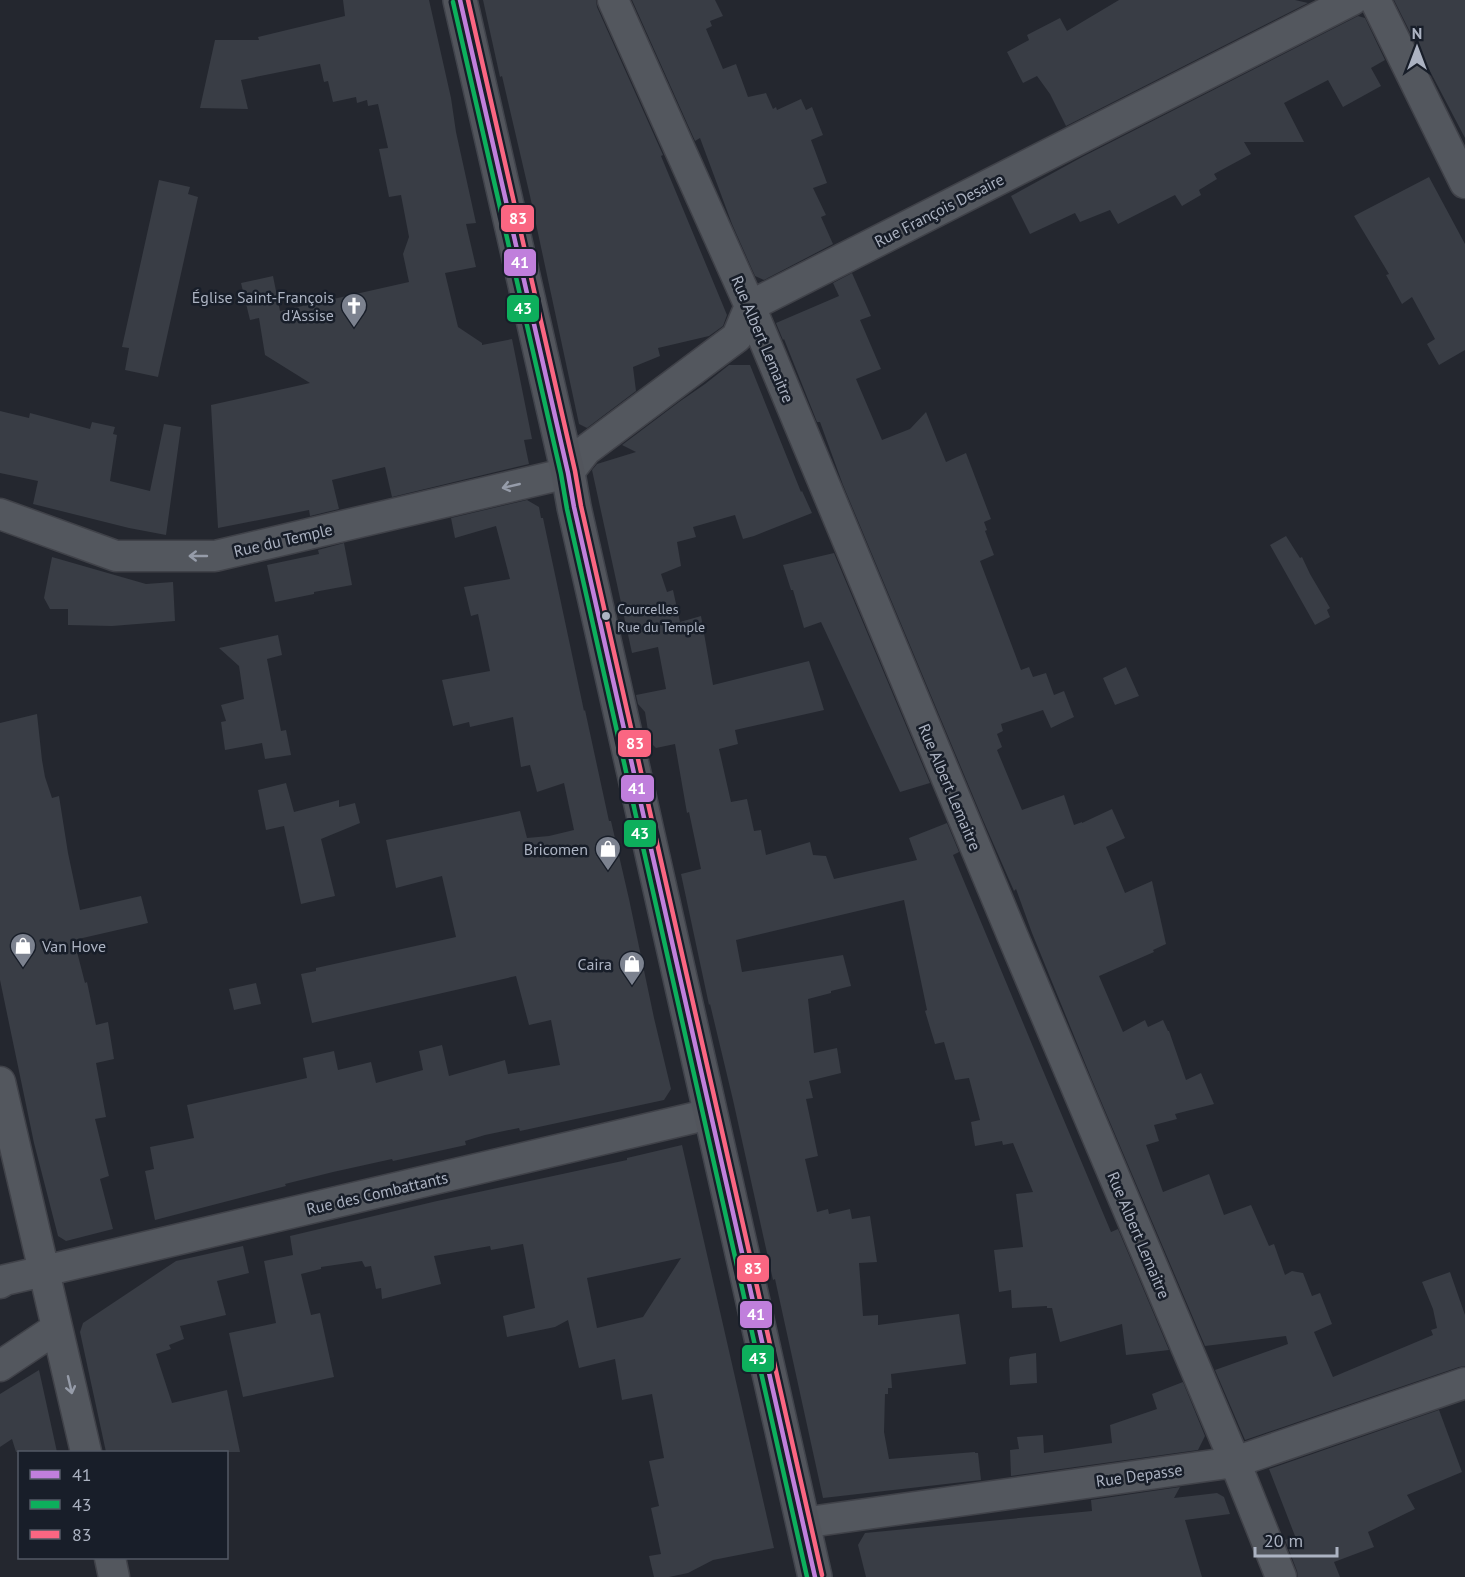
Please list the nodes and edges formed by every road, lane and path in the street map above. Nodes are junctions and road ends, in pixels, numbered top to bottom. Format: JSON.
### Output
{"nodes":[{"id":1,"x":460,"y":0,"type":"edge"},
{"id":2,"x":613,"y":0,"type":"edge"},
{"id":3,"x":1352,"y":0,"type":"edge"},
{"id":4,"x":1375,"y":0,"type":"edge"},
{"id":5,"x":1465,"y":183,"type":"edge"},
{"id":6,"x":750,"y":306,"type":"junction"},
{"id":7,"x":568,"y":473,"type":"junction"},
{"id":8,"x":0,"y":514,"type":"edge"},
{"id":9,"x":0,"y":1083,"type":"edge"},
{"id":10,"x":710,"y":1114,"type":"junction"},
{"id":11,"x":44,"y":1270,"type":"junction"},
{"id":12,"x":0,"y":1283,"type":"edge"},
{"id":13,"x":57,"y":1328,"type":"junction"},
{"id":14,"x":0,"y":1366,"type":"edge"},
{"id":15,"x":1465,"y":1383,"type":"edge"},
{"id":16,"x":86,"y":1451,"type":"edge"},
{"id":17,"x":1234,"y":1462,"type":"junction"},
{"id":18,"x":802,"y":1523,"type":"junction"},
{"id":19,"x":110,"y":1559,"type":"edge"},
{"id":20,"x":114,"y":1577,"type":"edge"},
{"id":21,"x":815,"y":1577,"type":"edge"},
{"id":22,"x":1281,"y":1577,"type":"edge"}],
"edges":[{"from":1,"to":7,"type":"main road"},
{"from":2,"to":6,"type":"street","name":"Rue Albert Lemaitre"},
{"from":3,"to":6,"type":"street","name":"Rue François Desaire"},
{"from":4,"to":5,"type":"street"},
{"from":6,"to":7,"type":"street"},
{"from":6,"to":17,"type":"street","name":"Rue Albert Lemaitre"},
{"from":7,"to":8,"type":"street","name":"Rue du Temple","one_way":true},
{"from":7,"to":10,"type":"main road"},
{"from":9,"to":11,"type":"street"},
{"from":10,"to":11,"type":"street","name":"Rue des Combattants"},
{"from":10,"to":18,"type":"main road"},
{"from":11,"to":12,"type":"street","name":"Rue des Combattants"},
{"from":11,"to":13,"type":"street"},
{"from":13,"to":14,"type":"street"},
{"from":13,"to":16,"type":"street","one_way":true},
{"from":15,"to":17,"type":"street","name":"Rue Depasse"},
{"from":17,"to":18,"type":"street","name":"Rue Depasse"},
{"from":17,"to":22,"type":"street","name":"Rue Albert Lemaitre"},
{"from":18,"to":21,"type":"main road"},
{"from":19,"to":20,"type":"street"}]}
